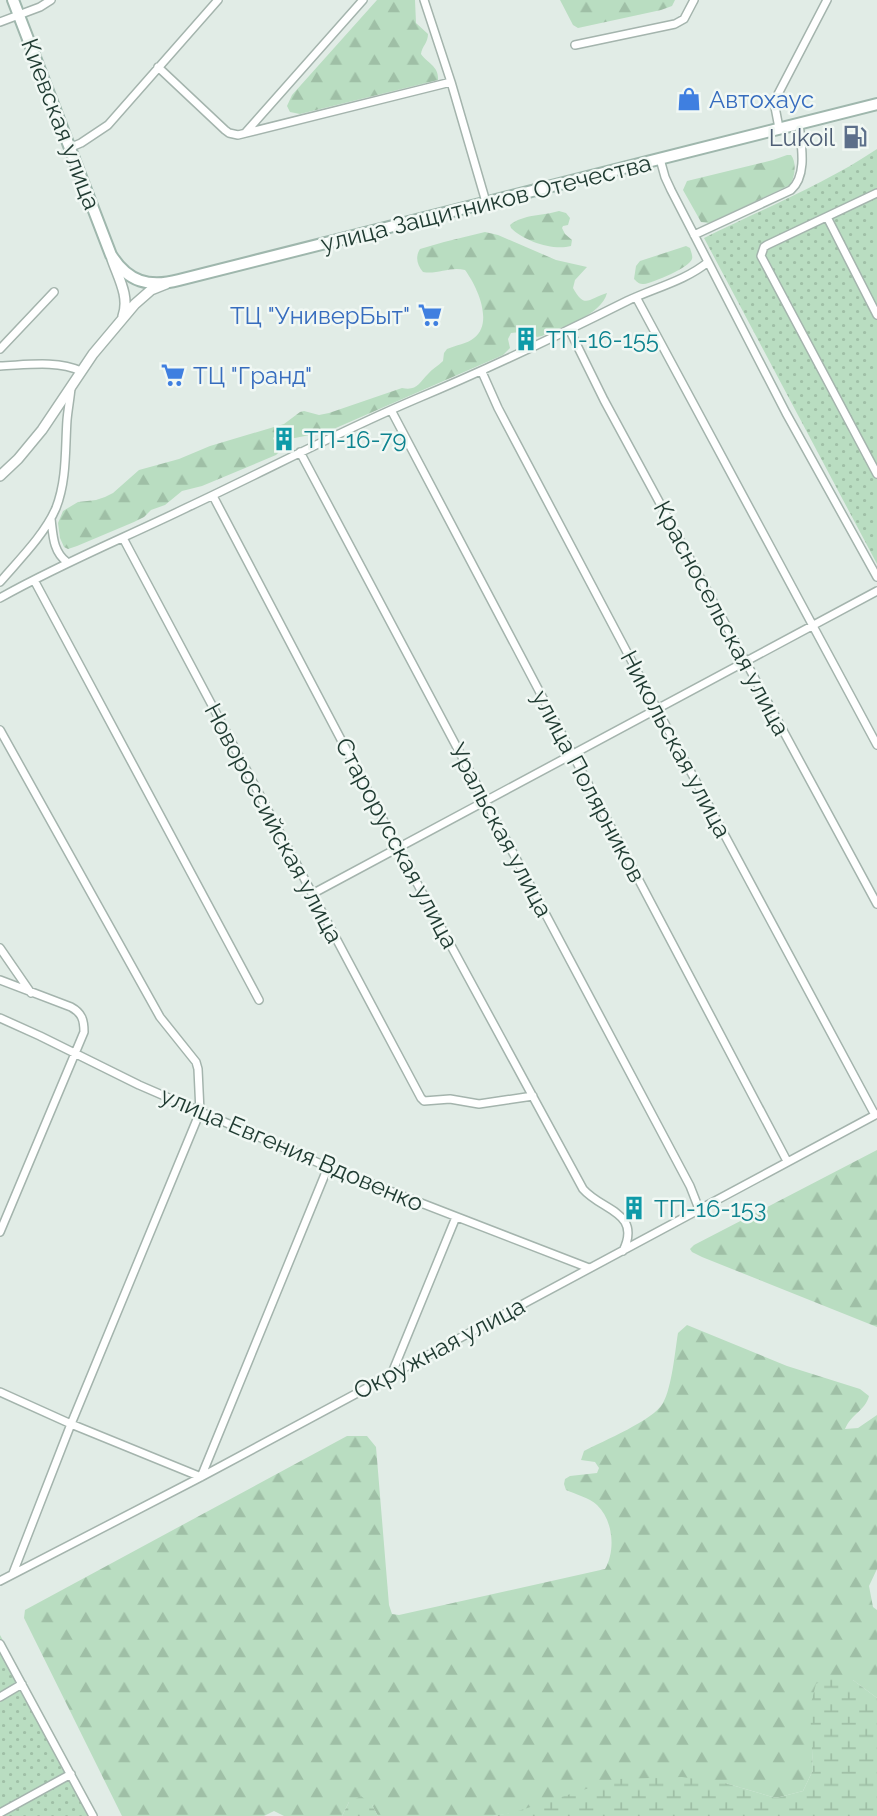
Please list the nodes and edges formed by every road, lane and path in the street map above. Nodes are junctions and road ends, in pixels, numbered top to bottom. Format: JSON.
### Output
{"nodes":[{"id":1,"x":13,"y":0,"type":"edge"},
{"id":2,"x":51,"y":0,"type":"edge"},
{"id":3,"x":218,"y":0,"type":"edge"},
{"id":4,"x":363,"y":0,"type":"edge"},
{"id":5,"x":424,"y":0,"type":"edge"},
{"id":6,"x":694,"y":0,"type":"edge"},
{"id":7,"x":827,"y":0,"type":"edge"},
{"id":8,"x":19,"y":15,"type":"junction"},
{"id":9,"x":0,"y":22,"type":"edge"},
{"id":10,"x":575,"y":45,"type":"dead end"},
{"id":11,"x":158,"y":67,"type":"junction"},
{"id":12,"x":451,"y":82,"type":"junction"},
{"id":13,"x":877,"y":104,"type":"edge"},
{"id":14,"x":799,"y":123,"type":"junction"},
{"id":15,"x":779,"y":128,"type":"junction"},
{"id":16,"x":245,"y":133,"type":"junction"},
{"id":17,"x":69,"y":148,"type":"junction"},
{"id":18,"x":660,"y":159,"type":"junction"},
{"id":19,"x":877,"y":193,"type":"edge"},
{"id":20,"x":486,"y":202,"type":"junction"},
{"id":21,"x":827,"y":217,"type":"junction"},
{"id":22,"x":694,"y":235,"type":"junction"},
{"id":23,"x":109,"y":251,"type":"junction"},
{"id":24,"x":708,"y":262,"type":"junction"},
{"id":25,"x":167,"y":283,"type":"junction"},
{"id":26,"x":54,"y":292,"type":"dead end"},
{"id":27,"x":636,"y":297,"type":"junction"},
{"id":28,"x":877,"y":316,"type":"edge"},
{"id":29,"x":121,"y":320,"type":"junction"},
{"id":30,"x":570,"y":331,"type":"junction"},
{"id":31,"x":0,"y":349,"type":"edge"},
{"id":32,"x":0,"y":366,"type":"edge"},
{"id":33,"x":81,"y":371,"type":"junction"},
{"id":34,"x":482,"y":372,"type":"junction"},
{"id":35,"x":71,"y":387,"type":"junction"},
{"id":36,"x":391,"y":410,"type":"junction"},
{"id":37,"x":300,"y":452,"type":"junction"},
{"id":38,"x":877,"y":474,"type":"edge"},
{"id":39,"x":0,"y":476,"type":"edge"},
{"id":40,"x":212,"y":496,"type":"junction"},
{"id":41,"x":51,"y":518,"type":"junction"},
{"id":42,"x":123,"y":538,"type":"junction"},
{"id":43,"x":67,"y":562,"type":"junction"},
{"id":44,"x":877,"y":577,"type":"edge"},
{"id":45,"x":34,"y":580,"type":"junction"},
{"id":46,"x":0,"y":582,"type":"edge"},
{"id":47,"x":877,"y":591,"type":"edge"},
{"id":48,"x":0,"y":598,"type":"edge"},
{"id":49,"x":813,"y":626,"type":"junction"},
{"id":50,"x":745,"y":662,"type":"junction"},
{"id":51,"x":657,"y":709,"type":"junction"},
{"id":52,"x":0,"y":730,"type":"edge"},
{"id":53,"x":877,"y":745,"type":"edge"},
{"id":54,"x":573,"y":754,"type":"junction"},
{"id":55,"x":486,"y":801,"type":"junction"},
{"id":56,"x":398,"y":848,"type":"junction"},
{"id":57,"x":312,"y":894,"type":"junction"},
{"id":58,"x":877,"y":904,"type":"edge"},
{"id":59,"x":0,"y":948,"type":"edge"},
{"id":60,"x":0,"y":980,"type":"edge"},
{"id":61,"x":31,"y":993,"type":"junction"},
{"id":62,"x":260,"y":1000,"type":"dead end"},
{"id":63,"x":0,"y":1018,"type":"edge"},
{"id":64,"x":75,"y":1054,"type":"junction"},
{"id":65,"x":533,"y":1096,"type":"junction"},
{"id":66,"x":200,"y":1112,"type":"junction"},
{"id":67,"x":876,"y":1114,"type":"edge"},
{"id":68,"x":788,"y":1161,"type":"junction"},
{"id":69,"x":328,"y":1167,"type":"junction"},
{"id":70,"x":699,"y":1209,"type":"junction"},
{"id":71,"x":456,"y":1217,"type":"junction"},
{"id":72,"x":0,"y":1232,"type":"edge"},
{"id":73,"x":623,"y":1251,"type":"junction"},
{"id":74,"x":589,"y":1268,"type":"junction"},
{"id":75,"x":391,"y":1374,"type":"junction"},
{"id":76,"x":0,"y":1392,"type":"edge"},
{"id":77,"x":71,"y":1424,"type":"junction"},
{"id":78,"x":201,"y":1477,"type":"junction"},
{"id":79,"x":13,"y":1573,"type":"junction"},
{"id":80,"x":0,"y":1581,"type":"edge"},
{"id":81,"x":0,"y":1644,"type":"edge"},
{"id":82,"x":22,"y":1684,"type":"junction"},
{"id":83,"x":0,"y":1697,"type":"edge"},
{"id":84,"x":71,"y":1774,"type":"junction"},
{"id":85,"x":0,"y":1813,"type":"edge"},
{"id":86,"x":93,"y":1816,"type":"edge"}],
"edges":[{"from":1,"to":8,"type":"main road","name":"Киевская улица"},
{"from":2,"to":8,"type":"street"},
{"from":3,"to":11,"type":"street"},
{"from":4,"to":16,"type":"street"},
{"from":5,"to":12,"type":"street"},
{"from":6,"to":10,"type":"street"},
{"from":7,"to":15,"type":"street"},
{"from":8,"to":9,"type":"street"},
{"from":8,"to":17,"type":"main road","name":"Киевская улица"},
{"from":11,"to":16,"type":"street"},
{"from":11,"to":17,"type":"street"},
{"from":12,"to":16,"type":"street"},
{"from":12,"to":20,"type":"street"},
{"from":13,"to":14,"type":"main road","name":"улица Защитников Отечества"},
{"from":14,"to":15,"type":"main road","name":"улица Защитников Отечества"},
{"from":14,"to":22,"type":"street"},
{"from":15,"to":18,"type":"main road","name":"улица Защитников Отечества"},
{"from":17,"to":23,"type":"main road","name":"Киевская улица"},
{"from":18,"to":20,"type":"main road","name":"улица Защитников Отечества"},
{"from":18,"to":22,"type":"street"},
{"from":19,"to":21,"type":"street"},
{"from":20,"to":25,"type":"main road","name":"улица Защитников Отечества"},
{"from":21,"to":28,"type":"street"},
{"from":21,"to":38,"type":"street"},
{"from":22,"to":24,"type":"street"},
{"from":23,"to":25,"type":"main road","name":"улица Защитников Отечества"},
{"from":23,"to":29,"type":"street"},
{"from":24,"to":27,"type":"street"},
{"from":24,"to":44,"type":"street"},
{"from":25,"to":29,"type":"street"},
{"from":26,"to":31,"type":"street"},
{"from":27,"to":30,"type":"street"},
{"from":27,"to":49,"type":"street"},
{"from":29,"to":33,"type":"street"},
{"from":30,"to":34,"type":"street"},
{"from":30,"to":50,"type":"street","name":"Красносельская улица"},
{"from":32,"to":33,"type":"street"},
{"from":33,"to":35,"type":"street"},
{"from":34,"to":36,"type":"street"},
{"from":34,"to":51,"type":"street","name":"Никольская улица"},
{"from":35,"to":39,"type":"street"},
{"from":35,"to":41,"type":"street"},
{"from":36,"to":37,"type":"street"},
{"from":36,"to":54,"type":"street","name":"улица Полярников"},
{"from":37,"to":40,"type":"street"},
{"from":37,"to":55,"type":"street","name":"Уральская улица"},
{"from":40,"to":42,"type":"street"},
{"from":40,"to":56,"type":"street","name":"Старорусская улица"},
{"from":41,"to":43,"type":"street"},
{"from":41,"to":46,"type":"street"},
{"from":42,"to":43,"type":"street"},
{"from":42,"to":57,"type":"street","name":"Новороссийская улица"},
{"from":43,"to":45,"type":"street"},
{"from":45,"to":48,"type":"street"},
{"from":45,"to":62,"type":"street"},
{"from":47,"to":49,"type":"street"},
{"from":49,"to":50,"type":"street"},
{"from":49,"to":53,"type":"street"},
{"from":50,"to":51,"type":"street"},
{"from":50,"to":58,"type":"street","name":"Красносельская улица"},
{"from":51,"to":54,"type":"street"},
{"from":51,"to":67,"type":"street","name":"Никольская улица"},
{"from":52,"to":66,"type":"street"},
{"from":54,"to":55,"type":"street"},
{"from":54,"to":68,"type":"street","name":"улица Полярников"},
{"from":55,"to":56,"type":"street"},
{"from":55,"to":70,"type":"street","name":"Уральская улица"},
{"from":56,"to":57,"type":"street"},
{"from":56,"to":65,"type":"street","name":"Старорусская улица"},
{"from":57,"to":65,"type":"street","name":"Новороссийская улица"},
{"from":59,"to":61,"type":"street"},
{"from":60,"to":61,"type":"street"},
{"from":61,"to":64,"type":"street"},
{"from":63,"to":64,"type":"street","name":"улица Евгения Вдовенко"},
{"from":64,"to":66,"type":"street","name":"улица Евгения Вдовенко"},
{"from":64,"to":72,"type":"street"},
{"from":65,"to":73,"type":"street","name":"Старорусская улица"},
{"from":66,"to":69,"type":"street","name":"улица Евгения Вдовенко"},
{"from":66,"to":77,"type":"street"},
{"from":67,"to":68,"type":"street","name":"Окружная улица"},
{"from":68,"to":70,"type":"street","name":"Окружная улица"},
{"from":69,"to":71,"type":"street","name":"улица Евгения Вдовенко"},
{"from":69,"to":78,"type":"street"},
{"from":70,"to":73,"type":"street","name":"Окружная улица"},
{"from":71,"to":74,"type":"street","name":"улица Евгения Вдовенко"},
{"from":71,"to":75,"type":"street"},
{"from":73,"to":74,"type":"street","name":"Окружная улица"},
{"from":74,"to":75,"type":"street","name":"Окружная улица"},
{"from":75,"to":78,"type":"street","name":"Окружная улица"},
{"from":76,"to":77,"type":"street"},
{"from":77,"to":78,"type":"street"},
{"from":77,"to":79,"type":"street"},
{"from":78,"to":79,"type":"street","name":"Окружная улица"},
{"from":79,"to":80,"type":"street","name":"Окружная улица"},
{"from":81,"to":82,"type":"street"},
{"from":82,"to":83,"type":"street"},
{"from":82,"to":84,"type":"street"},
{"from":84,"to":85,"type":"street"},
{"from":84,"to":86,"type":"street"}]}
